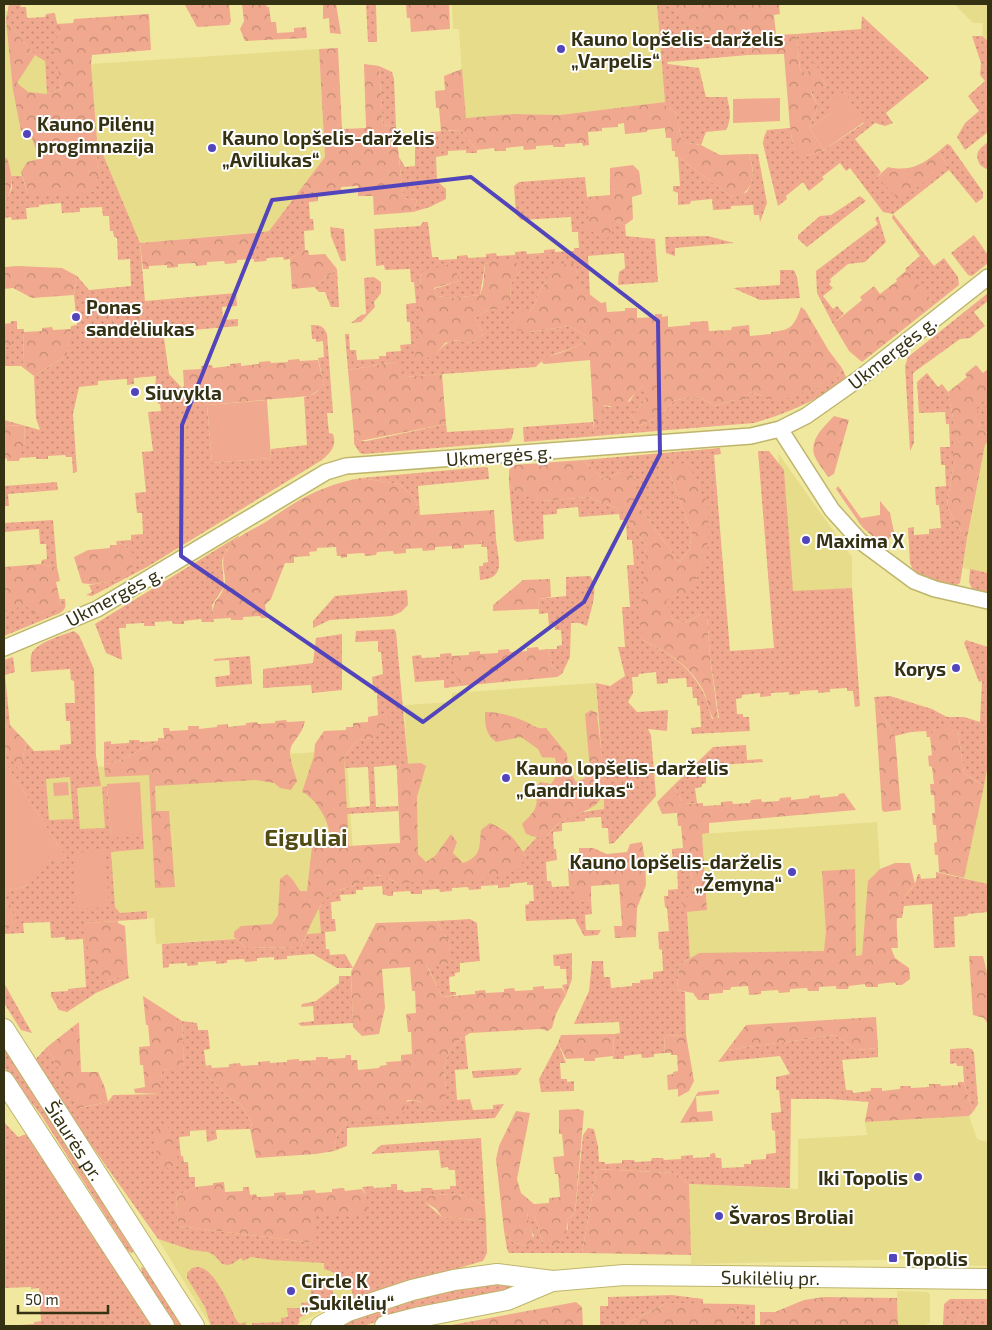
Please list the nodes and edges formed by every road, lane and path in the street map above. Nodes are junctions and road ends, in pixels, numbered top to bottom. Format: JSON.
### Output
{"nodes":[{"id":1,"x":988,"y":277,"type":"edge"},
{"id":2,"x":780,"y":429,"type":"junction"},
{"id":3,"x":988,"y":601,"type":"edge"},
{"id":4,"x":4,"y":648,"type":"edge"},
{"id":5,"x":4,"y":1029,"type":"edge"},
{"id":6,"x":4,"y":1081,"type":"edge"},
{"id":7,"x":147,"y":1252,"type":"junction"},
{"id":8,"x":126,"y":1266,"type":"junction"},
{"id":9,"x":988,"y":1279,"type":"edge"},
{"id":10,"x":553,"y":1281,"type":"junction"},
{"id":11,"x":164,"y":1326,"type":"edge"},
{"id":12,"x":194,"y":1326,"type":"edge"},
{"id":13,"x":321,"y":1326,"type":"edge"},
{"id":14,"x":385,"y":1326,"type":"edge"}],
"edges":[{"from":1,"to":2,"type":"street","name":"Ukmergės g."},
{"from":2,"to":3,"type":"street"},
{"from":2,"to":4,"type":"street","name":"Ukmergės g."},
{"from":5,"to":7,"type":"main road","name":"Šiaurės pr."},
{"from":6,"to":8,"type":"main road","name":"Šiaurės pr."},
{"from":7,"to":8,"type":"main road"},
{"from":7,"to":12,"type":"main road","name":"Šiaurės pr."},
{"from":8,"to":11,"type":"main road","name":"Šiaurės pr."},
{"from":9,"to":10,"type":"main road","name":"Sukilėlių pr."},
{"from":10,"to":13,"type":"main road","name":"Sukilėlių pr."},
{"from":10,"to":14,"type":"main road","name":"Sukilėlių pr."}]}
